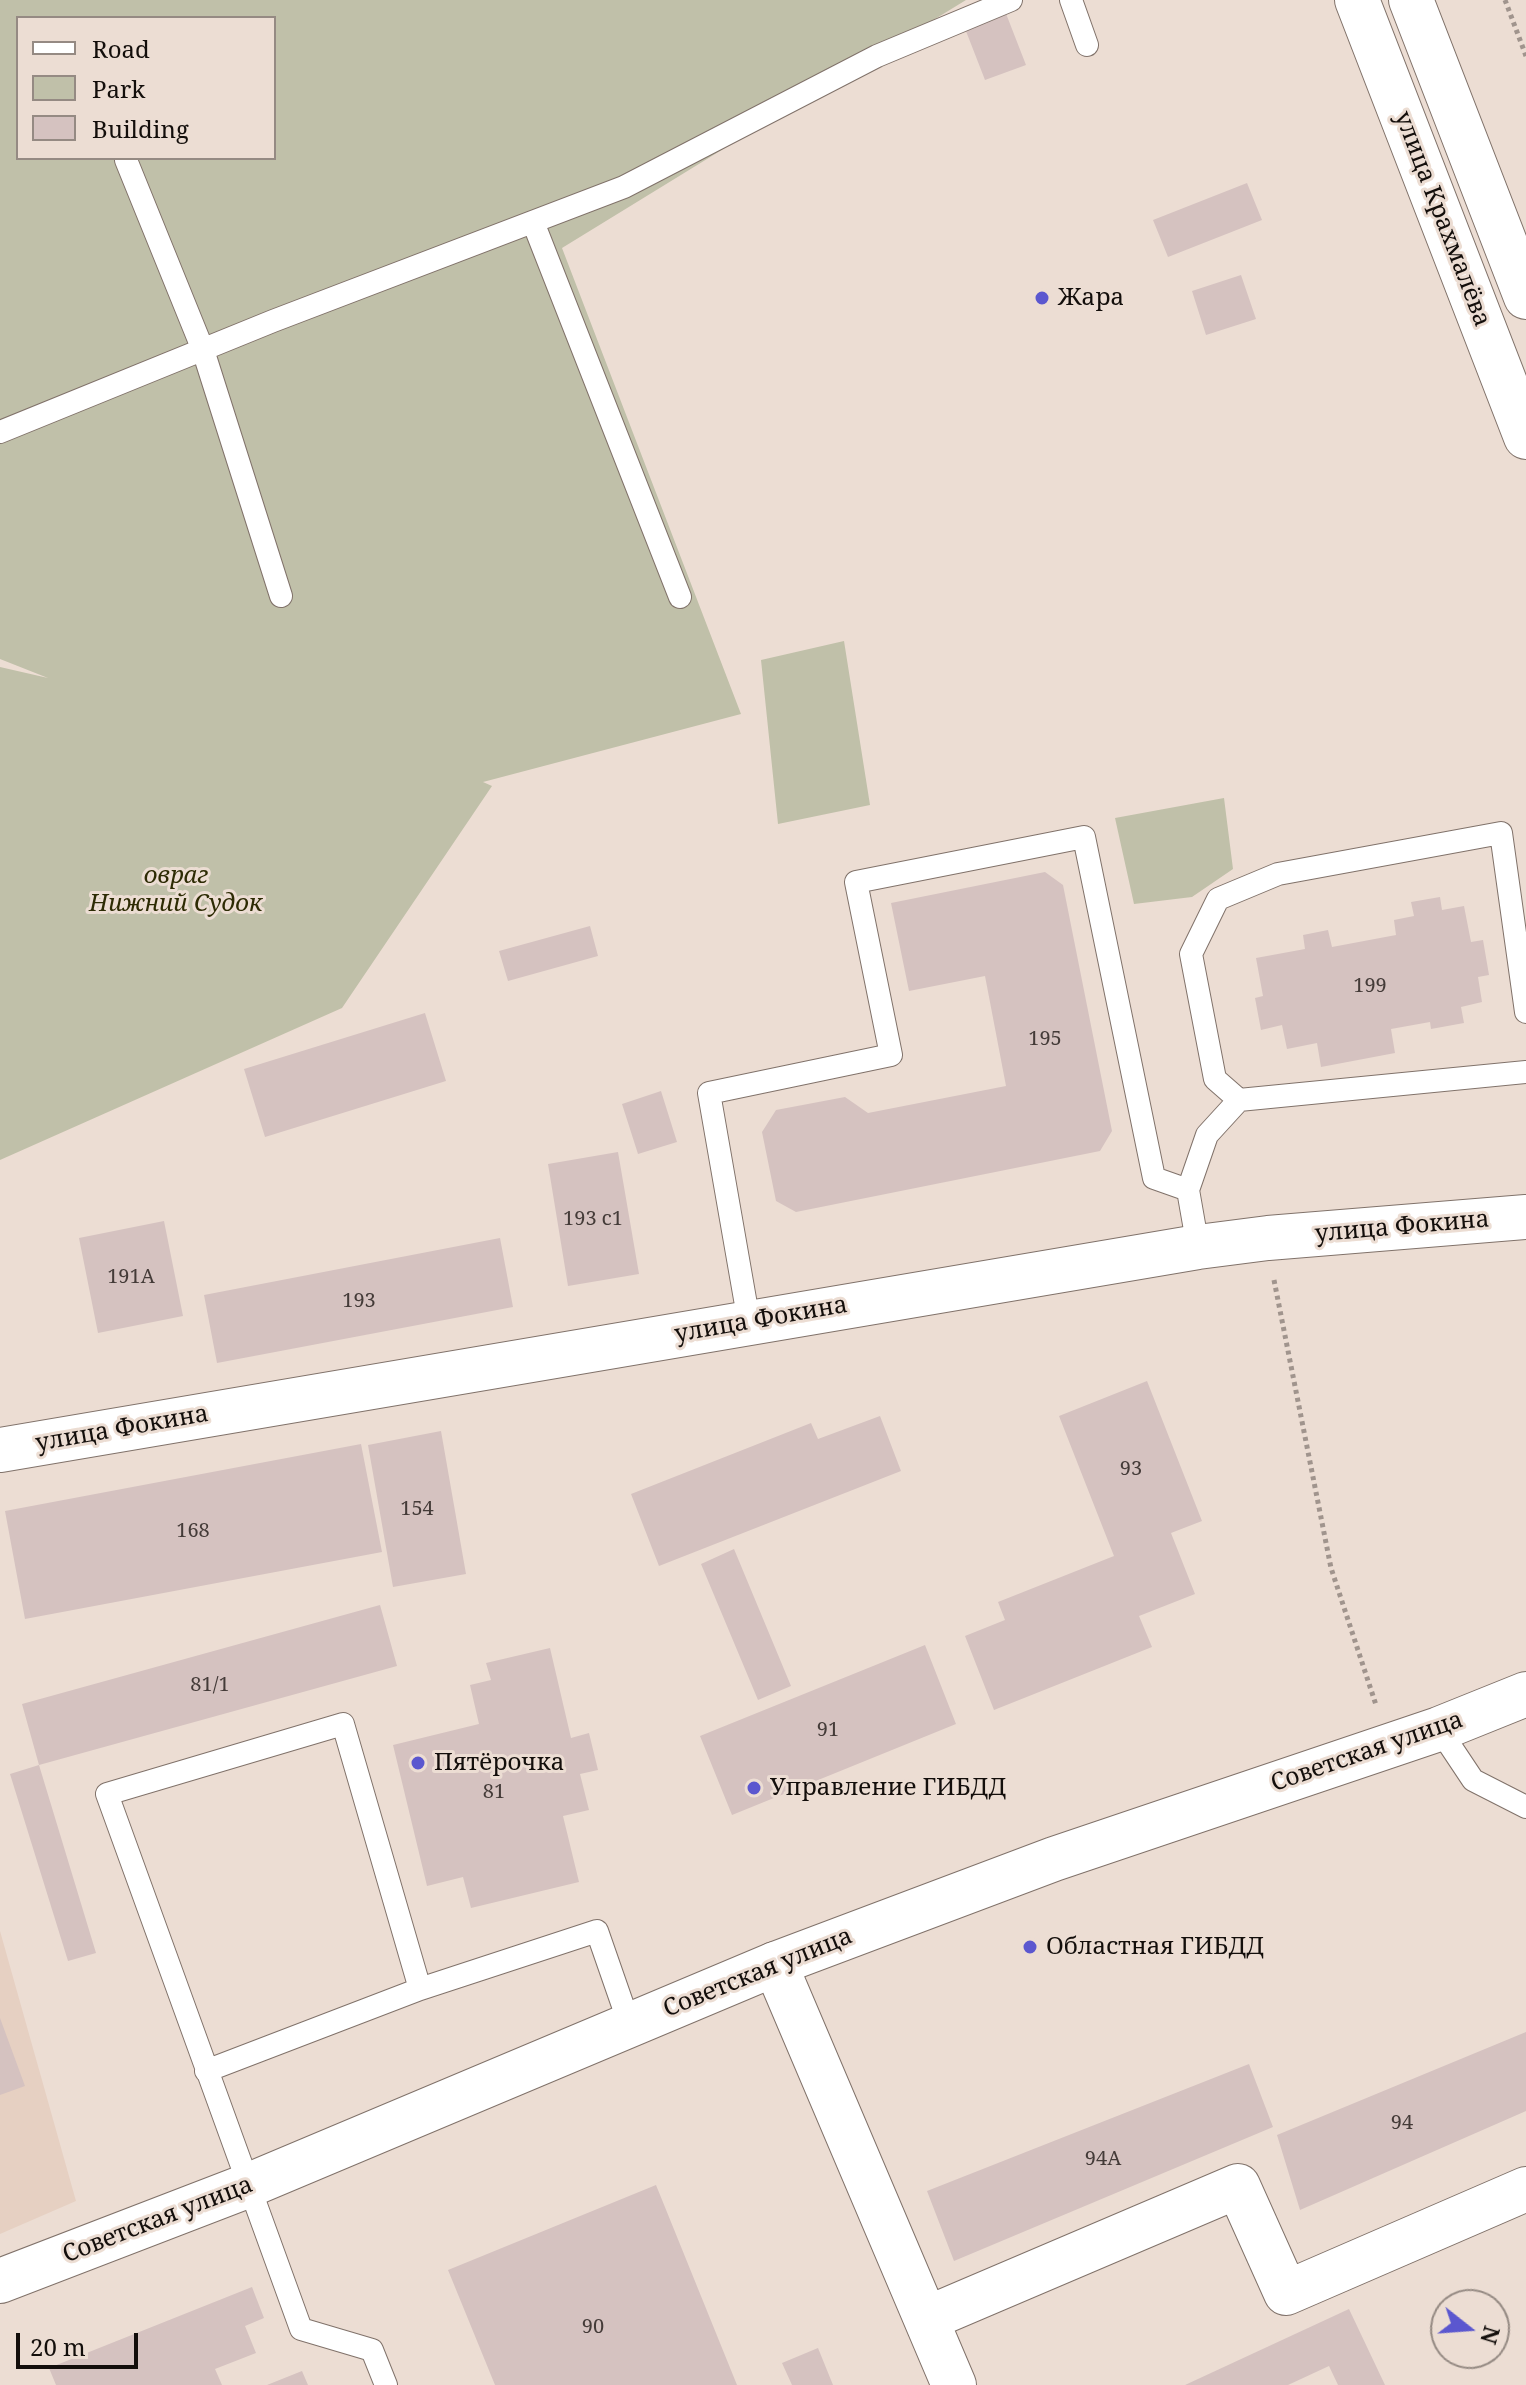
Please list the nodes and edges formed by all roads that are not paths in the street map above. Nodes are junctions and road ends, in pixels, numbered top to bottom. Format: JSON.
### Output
{"nodes":[{"id":1,"x":1011,"y":0,"type":"edge"},
{"id":2,"x":1071,"y":0,"type":"edge"},
{"id":3,"x":1357,"y":0,"type":"edge"},
{"id":4,"x":1411,"y":0,"type":"edge"},
{"id":5,"x":1087,"y":45,"type":"dead end"},
{"id":6,"x":126,"y":160,"type":"dead end"},
{"id":7,"x":533,"y":222,"type":"junction"},
{"id":8,"x":1526,"y":297,"type":"edge"},
{"id":9,"x":203,"y":350,"type":"junction"},
{"id":10,"x":0,"y":432,"type":"edge"},
{"id":11,"x":1526,"y":437,"type":"edge"},
{"id":12,"x":281,"y":596,"type":"dead end"},
{"id":13,"x":680,"y":597,"type":"dead end"},
{"id":14,"x":1526,"y":1012,"type":"edge"},
{"id":15,"x":1526,"y":1072,"type":"edge"},
{"id":16,"x":1239,"y":1100,"type":"junction"},
{"id":17,"x":1188,"y":1190,"type":"junction"},
{"id":18,"x":1526,"y":1217,"type":"edge"},
{"id":19,"x":1198,"y":1247,"type":"junction"},
{"id":20,"x":749,"y":1322,"type":"junction"},
{"id":21,"x":0,"y":1450,"type":"edge"},
{"id":22,"x":1526,"y":1694,"type":"edge"},
{"id":23,"x":1439,"y":1729,"type":"junction"},
{"id":24,"x":1526,"y":1807,"type":"edge"},
{"id":25,"x":775,"y":1964,"type":"junction"},
{"id":26,"x":420,"y":1989,"type":"junction"},
{"id":27,"x":630,"y":2026,"type":"junction"},
{"id":28,"x":206,"y":2071,"type":"junction"},
{"id":29,"x":247,"y":2186,"type":"junction"},
{"id":30,"x":1526,"y":2189,"type":"edge"},
{"id":31,"x":0,"y":2281,"type":"edge"},
{"id":32,"x":926,"y":2319,"type":"junction"},
{"id":33,"x":386,"y":2385,"type":"edge"},
{"id":34,"x":954,"y":2385,"type":"edge"}],
"edges":[{"from":1,"to":7,"type":"lane"},
{"from":2,"to":5,"type":"lane"},
{"from":3,"to":11,"type":"main road","name":"улица Крахмалёва"},
{"from":4,"to":8,"type":"main road","name":"улица Крахмалёва"},
{"from":6,"to":9,"type":"lane"},
{"from":7,"to":9,"type":"lane"},
{"from":7,"to":13,"type":"lane"},
{"from":9,"to":10,"type":"lane"},
{"from":9,"to":12,"type":"lane"},
{"from":14,"to":16,"type":"lane"},
{"from":15,"to":16,"type":"lane"},
{"from":16,"to":17,"type":"lane"},
{"from":17,"to":19,"type":"lane"},
{"from":17,"to":20,"type":"lane"},
{"from":18,"to":19,"type":"main road","name":"улица Фокина"},
{"from":19,"to":20,"type":"main road","name":"улица Фокина"},
{"from":20,"to":21,"type":"main road","name":"улица Фокина"},
{"from":22,"to":23,"type":"main road","name":"Советская улица"},
{"from":23,"to":24,"type":"lane"},
{"from":23,"to":25,"type":"main road","name":"Советская улица"},
{"from":25,"to":27,"type":"main road","name":"Советская улица"},
{"from":25,"to":32,"type":"main road"},
{"from":26,"to":27,"type":"lane"},
{"from":26,"to":28,"type":"lane"},
{"from":26,"to":28,"type":"lane"},
{"from":27,"to":29,"type":"main road","name":"Советская улица"},
{"from":28,"to":29,"type":"lane"},
{"from":29,"to":31,"type":"main road","name":"Советская улица"},
{"from":29,"to":33,"type":"lane"},
{"from":30,"to":32,"type":"main road"},
{"from":32,"to":34,"type":"main road"}]}
